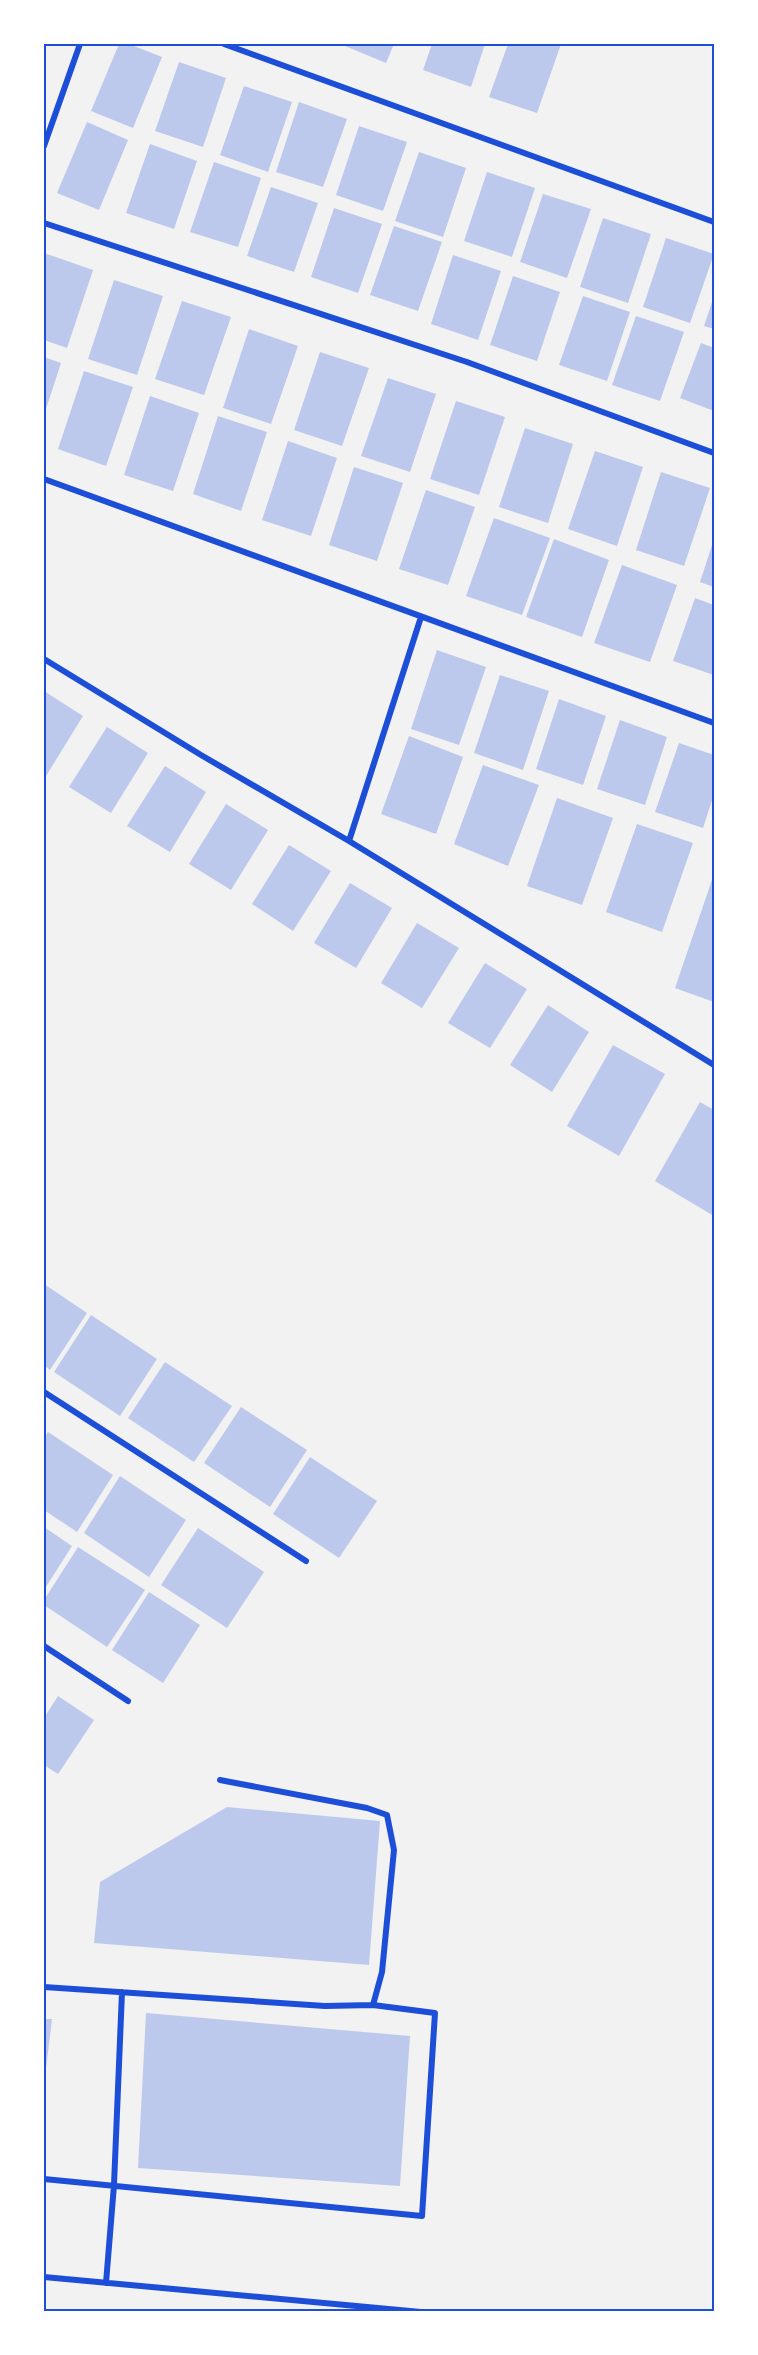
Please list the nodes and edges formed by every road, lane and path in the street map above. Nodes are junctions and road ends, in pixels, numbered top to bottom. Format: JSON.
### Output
{"nodes":[{"id":1,"x":80,"y":44,"type":"edge"},
{"id":2,"x":224,"y":44,"type":"edge"},
{"id":3,"x":44,"y":146,"type":"edge"},
{"id":4,"x":714,"y":222,"type":"edge"},
{"id":5,"x":44,"y":223,"type":"edge"},
{"id":6,"x":714,"y":453,"type":"edge"},
{"id":7,"x":44,"y":479,"type":"edge"},
{"id":8,"x":421,"y":617,"type":"junction"},
{"id":9,"x":44,"y":659,"type":"edge"},
{"id":10,"x":714,"y":723,"type":"edge"},
{"id":11,"x":349,"y":841,"type":"junction"},
{"id":12,"x":714,"y":1065,"type":"edge"},
{"id":13,"x":44,"y":1392,"type":"edge"},
{"id":14,"x":306,"y":1561,"type":"dead end"},
{"id":15,"x":44,"y":1646,"type":"edge"},
{"id":16,"x":128,"y":1701,"type":"dead end"},
{"id":17,"x":220,"y":1780,"type":"dead end"},
{"id":18,"x":44,"y":1987,"type":"edge"},
{"id":19,"x":122,"y":1992,"type":"junction"},
{"id":20,"x":373,"y":2005,"type":"junction"},
{"id":21,"x":44,"y":2180,"type":"edge"},
{"id":22,"x":114,"y":2185,"type":"junction"},
{"id":23,"x":44,"y":2277,"type":"edge"},
{"id":24,"x":106,"y":2283,"type":"junction"},
{"id":25,"x":421,"y":2312,"type":"edge"}],
"edges":[{"from":1,"to":3,"type":"street"},
{"from":2,"to":4,"type":"street"},
{"from":5,"to":6,"type":"street"},
{"from":7,"to":8,"type":"street"},
{"from":8,"to":10,"type":"street"},
{"from":8,"to":11,"type":"street"},
{"from":9,"to":11,"type":"street"},
{"from":11,"to":12,"type":"street"},
{"from":13,"to":14,"type":"street"},
{"from":15,"to":16,"type":"street"},
{"from":17,"to":20,"type":"street"},
{"from":18,"to":19,"type":"street"},
{"from":19,"to":20,"type":"street"},
{"from":19,"to":22,"type":"street"},
{"from":20,"to":22,"type":"street"},
{"from":21,"to":22,"type":"street"},
{"from":22,"to":24,"type":"street"},
{"from":23,"to":24,"type":"street"},
{"from":24,"to":25,"type":"street"}]}
